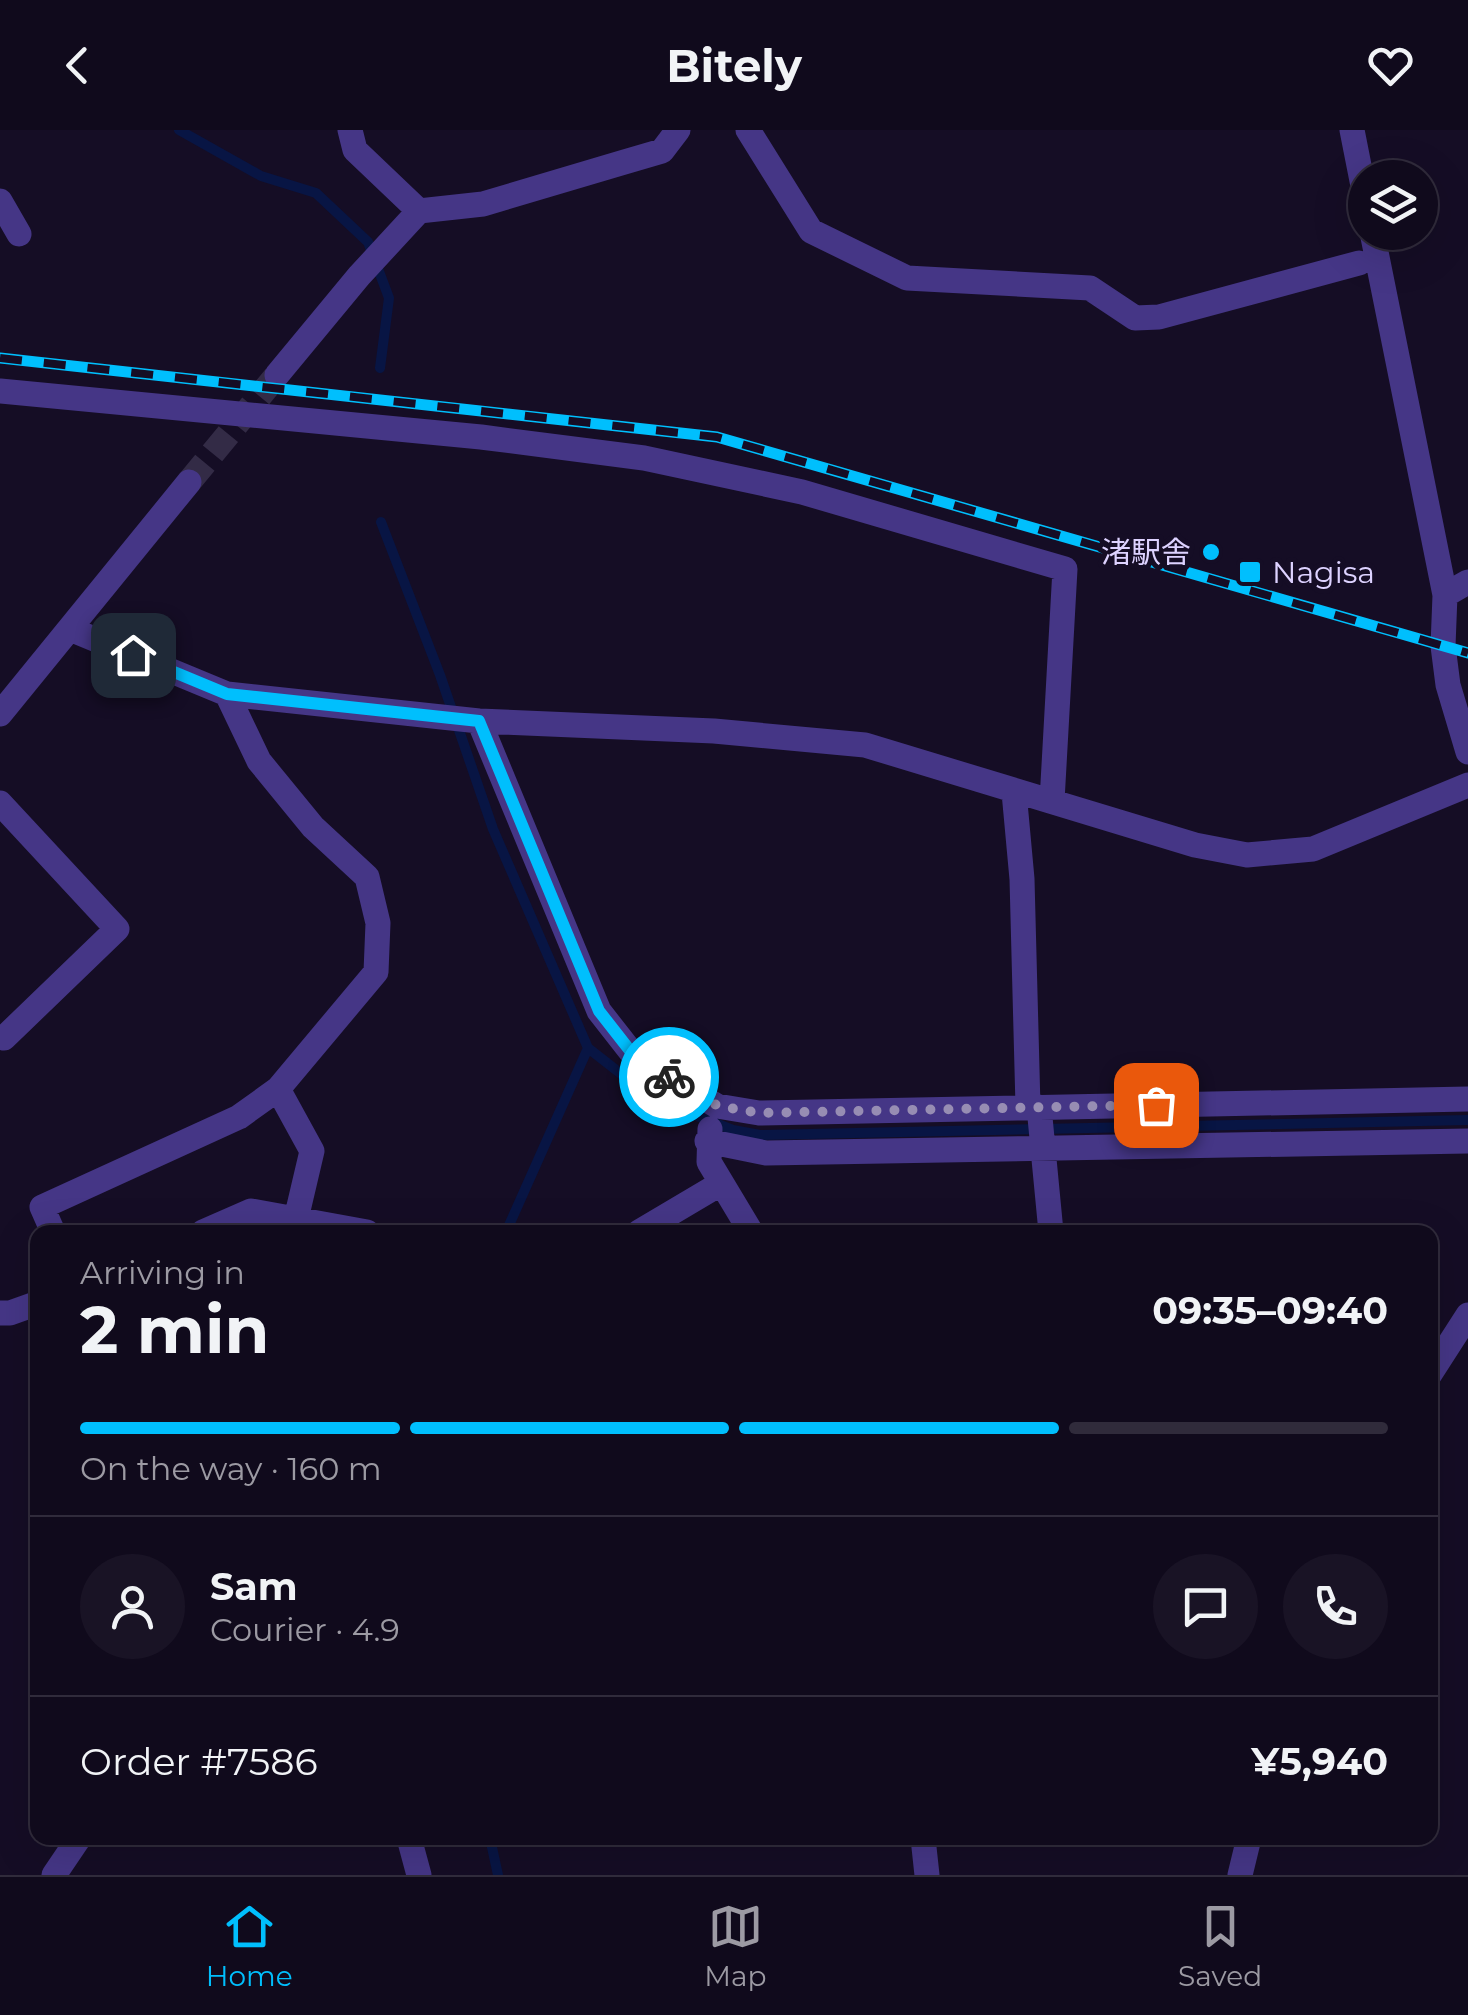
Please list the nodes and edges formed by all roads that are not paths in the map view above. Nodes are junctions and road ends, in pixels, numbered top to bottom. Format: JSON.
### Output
{"nodes":[{"id":1,"x":350,"y":130,"type":"edge"},
{"id":2,"x":678,"y":130,"type":"edge"},
{"id":3,"x":748,"y":130,"type":"edge"},
{"id":4,"x":1352,"y":130,"type":"edge"},
{"id":5,"x":1358,"y":160,"type":"edge"},
{"id":6,"x":0,"y":201,"type":"edge"},
{"id":7,"x":419,"y":210,"type":"junction"},
{"id":8,"x":19,"y":234,"type":"dead end"},
{"id":9,"x":1376,"y":250,"type":"edge"},
{"id":10,"x":1359,"y":264,"type":"dead end"},
{"id":11,"x":277,"y":375,"type":"tunnel mouth"},
{"id":12,"x":0,"y":392,"type":"edge"},
{"id":13,"x":189,"y":482,"type":"tunnel mouth"},
{"id":14,"x":1468,"y":582,"type":"edge"},
{"id":15,"x":1445,"y":595,"type":"junction"},
{"id":16,"x":70,"y":629,"type":"junction"},
{"id":17,"x":227,"y":694,"type":"junction"},
{"id":18,"x":0,"y":714,"type":"edge"},
{"id":19,"x":479,"y":721,"type":"junction"},
{"id":20,"x":1468,"y":752,"type":"edge"},
{"id":21,"x":1468,"y":786,"type":"edge"},
{"id":22,"x":1014,"y":792,"type":"junction"},
{"id":23,"x":1052,"y":801,"type":"junction"},
{"id":24,"x":0,"y":803,"type":"edge"},
{"id":25,"x":4,"y":1038,"type":"dead end"},
{"id":26,"x":278,"y":1089,"type":"junction"},
{"id":27,"x":1468,"y":1100,"type":"edge"},
{"id":28,"x":712,"y":1123,"type":"junction"},
{"id":29,"x":1038,"y":1123,"type":"junction"},
{"id":30,"x":1468,"y":1140,"type":"edge"},
{"id":31,"x":720,"y":1184,"type":"junction"},
{"id":32,"x":296,"y":1219,"type":"junction"},
{"id":33,"x":50,"y":1225,"type":"edge"},
{"id":34,"x":219,"y":1225,"type":"edge"},
{"id":35,"x":329,"y":1225,"type":"edge"},
{"id":36,"x":651,"y":1225,"type":"edge"},
{"id":37,"x":746,"y":1225,"type":"edge"},
{"id":38,"x":1050,"y":1225,"type":"edge"},
{"id":39,"x":30,"y":1305,"type":"edge"},
{"id":40,"x":0,"y":1313,"type":"edge"},
{"id":41,"x":1468,"y":1315,"type":"edge"},
{"id":42,"x":1438,"y":1360,"type":"edge"},
{"id":43,"x":74,"y":1845,"type":"edge"},
{"id":44,"x":410,"y":1845,"type":"edge"},
{"id":45,"x":924,"y":1845,"type":"edge"},
{"id":46,"x":1247,"y":1845,"type":"edge"},
{"id":47,"x":54,"y":1875,"type":"edge"},
{"id":48,"x":419,"y":1875,"type":"edge"},
{"id":49,"x":926,"y":1875,"type":"edge"},
{"id":50,"x":1240,"y":1875,"type":"edge"}],
"edges":[{"from":1,"to":7,"type":"street"},
{"from":2,"to":7,"type":"street"},
{"from":3,"to":10,"type":"street"},
{"from":4,"to":5,"type":"street"},
{"from":6,"to":8,"type":"street"},
{"from":7,"to":11,"type":"street"},
{"from":9,"to":15,"type":"street"},
{"from":12,"to":23,"type":"street"},
{"from":13,"to":16,"type":"street"},
{"from":14,"to":15,"type":"street"},
{"from":15,"to":20,"type":"street"},
{"from":16,"to":17,"type":"street"},
{"from":16,"to":18,"type":"street"},
{"from":17,"to":19,"type":"street"},
{"from":17,"to":26,"type":"street"},
{"from":19,"to":22,"type":"street"},
{"from":19,"to":28,"type":"street"},
{"from":21,"to":23,"type":"street"},
{"from":22,"to":23,"type":"street"},
{"from":22,"to":29,"type":"street"},
{"from":24,"to":25,"type":"street"},
{"from":26,"to":32,"type":"street"},
{"from":26,"to":33,"type":"street"},
{"from":27,"to":29,"type":"street"},
{"from":28,"to":29,"type":"street"},
{"from":28,"to":29,"type":"street"},
{"from":28,"to":31,"type":"street"},
{"from":29,"to":30,"type":"street"},
{"from":29,"to":38,"type":"street"},
{"from":31,"to":36,"type":"street"},
{"from":31,"to":37,"type":"street"},
{"from":32,"to":34,"type":"street"},
{"from":32,"to":35,"type":"street"},
{"from":39,"to":40,"type":"street"},
{"from":41,"to":42,"type":"street"},
{"from":43,"to":47,"type":"street"},
{"from":44,"to":48,"type":"street"},
{"from":45,"to":49,"type":"street"},
{"from":46,"to":50,"type":"street"}]}
